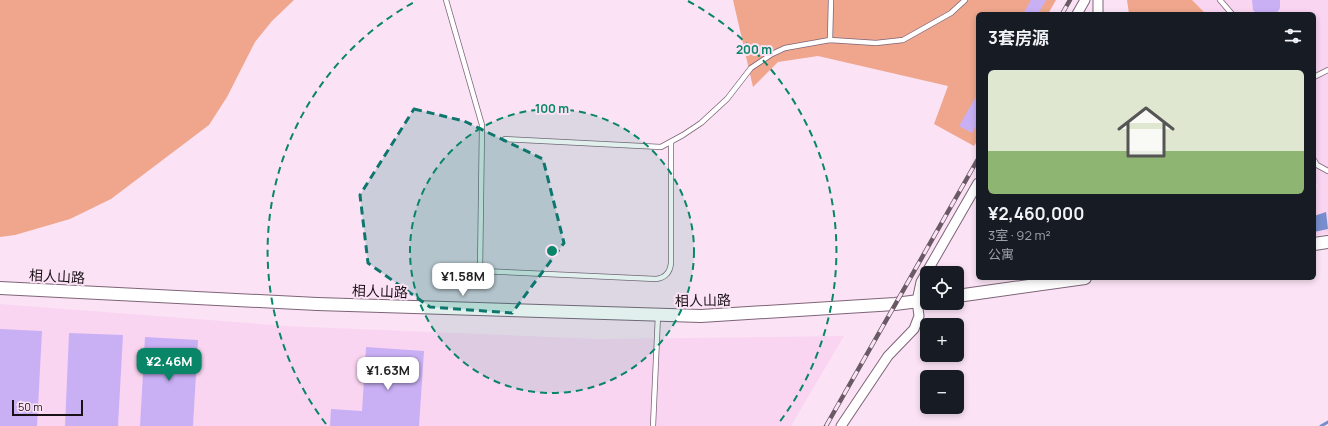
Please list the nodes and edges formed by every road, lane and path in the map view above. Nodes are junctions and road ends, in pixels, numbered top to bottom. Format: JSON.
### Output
{"nodes":[{"id":1,"x":446,"y":0,"type":"edge"},
{"id":2,"x":831,"y":0,"type":"edge"},
{"id":3,"x":965,"y":0,"type":"edge"},
{"id":4,"x":1085,"y":0,"type":"edge"},
{"id":5,"x":1098,"y":0,"type":"edge"},
{"id":6,"x":1220,"y":0,"type":"edge"},
{"id":7,"x":1078,"y":12,"type":"edge"},
{"id":8,"x":1098,"y":12,"type":"edge"},
{"id":9,"x":1230,"y":12,"type":"edge"},
{"id":10,"x":830,"y":40,"type":"junction"},
{"id":11,"x":1328,"y":70,"type":"edge"},
{"id":12,"x":1316,"y":76,"type":"edge"},
{"id":13,"x":506,"y":139,"type":"dead end"},
{"id":14,"x":671,"y":142,"type":"junction"},
{"id":15,"x":1316,"y":163,"type":"edge"},
{"id":16,"x":1328,"y":171,"type":"edge"},
{"id":17,"x":976,"y":186,"type":"edge"},
{"id":18,"x":1328,"y":242,"type":"edge"},
{"id":19,"x":1316,"y":244,"type":"edge"},
{"id":20,"x":929,"y":266,"type":"edge"},
{"id":21,"x":1071,"y":280,"type":"edge"},
{"id":22,"x":0,"y":288,"type":"edge"},
{"id":23,"x":964,"y":295,"type":"edge"},
{"id":24,"x":920,"y":301,"type":"edge"},
{"id":25,"x":920,"y":310,"type":"edge"},
{"id":26,"x":658,"y":315,"type":"junction"},
{"id":27,"x":654,"y":426,"type":"edge"},
{"id":28,"x":841,"y":426,"type":"edge"}],
"edges":[{"from":1,"to":14,"type":"lane"},
{"from":2,"to":10,"type":"lane"},
{"from":3,"to":10,"type":"lane"},
{"from":4,"to":7,"type":"street"},
{"from":5,"to":8,"type":"street"},
{"from":6,"to":9,"type":"lane"},
{"from":10,"to":14,"type":"lane"},
{"from":11,"to":12,"type":"lane"},
{"from":13,"to":14,"type":"lane"},
{"from":15,"to":16,"type":"lane"},
{"from":17,"to":20,"type":"street"},
{"from":18,"to":19,"type":"street"},
{"from":21,"to":23,"type":"street"},
{"from":22,"to":26,"type":"street","name":"相人山路"},
{"from":24,"to":26,"type":"street","name":"相人山路"},
{"from":25,"to":28,"type":"street"},
{"from":26,"to":27,"type":"lane"}]}
